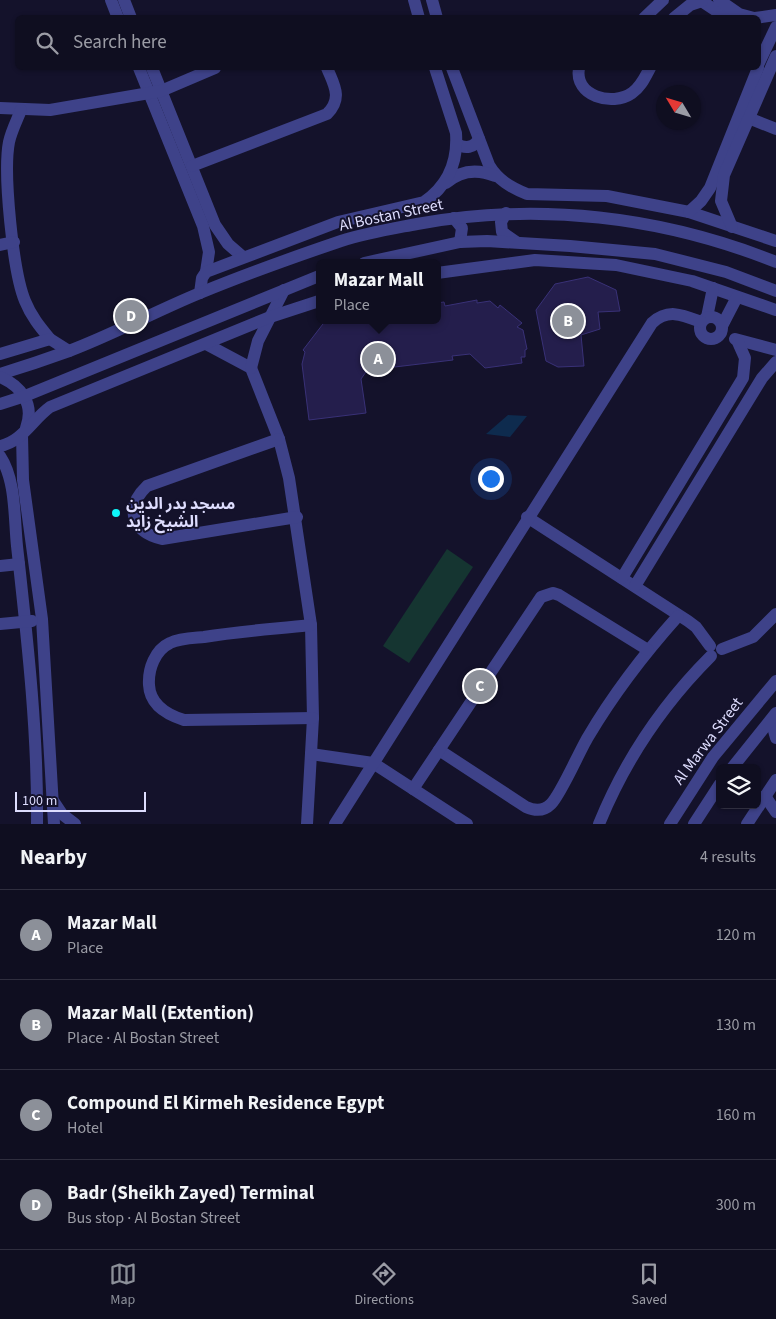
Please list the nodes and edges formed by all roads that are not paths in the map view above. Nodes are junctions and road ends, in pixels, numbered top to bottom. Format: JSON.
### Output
{"nodes":[{"id":1,"x":111,"y":0,"type":"edge"},
{"id":2,"x":124,"y":0,"type":"edge"},
{"id":3,"x":414,"y":0,"type":"edge"},
{"id":4,"x":432,"y":0,"type":"edge"},
{"id":5,"x":663,"y":0,"type":"edge"},
{"id":6,"x":719,"y":0,"type":"edge"},
{"id":7,"x":701,"y":1,"type":"edge"},
{"id":8,"x":117,"y":15,"type":"edge"},
{"id":9,"x":130,"y":15,"type":"edge"},
{"id":10,"x":418,"y":15,"type":"edge"},
{"id":11,"x":436,"y":15,"type":"edge"},
{"id":12,"x":647,"y":15,"type":"edge"},
{"id":13,"x":678,"y":15,"type":"edge"},
{"id":14,"x":722,"y":15,"type":"edge"},
{"id":15,"x":743,"y":15,"type":"edge"},
{"id":16,"x":776,"y":15,"type":"edge"},
{"id":17,"x":761,"y":17,"type":"edge"},
{"id":18,"x":776,"y":27,"type":"edge"},
{"id":19,"x":766,"y":62,"type":"edge"},
{"id":20,"x":140,"y":70,"type":"edge"},
{"id":21,"x":152,"y":70,"type":"edge"},
{"id":22,"x":210,"y":70,"type":"edge"},
{"id":23,"x":328,"y":70,"type":"edge"},
{"id":24,"x":436,"y":70,"type":"edge"},
{"id":25,"x":453,"y":70,"type":"edge"},
{"id":26,"x":580,"y":70,"type":"edge"},
{"id":27,"x":649,"y":70,"type":"edge"},
{"id":28,"x":155,"y":92,"type":"junction"},
{"id":29,"x":0,"y":108,"type":"edge"},
{"id":30,"x":21,"y":110,"type":"junction"},
{"id":31,"x":744,"y":116,"type":"junction"},
{"id":32,"x":776,"y":129,"type":"edge"},
{"id":33,"x":479,"y":139,"type":"junction"},
{"id":34,"x":457,"y":144,"type":"junction"},
{"id":35,"x":192,"y":166,"type":"junction"},
{"id":36,"x":495,"y":176,"type":"junction"},
{"id":37,"x":444,"y":184,"type":"junction"},
{"id":38,"x":607,"y":196,"type":"junction"},
{"id":39,"x":394,"y":209,"type":"junction"},
{"id":40,"x":689,"y":212,"type":"junction"},
{"id":41,"x":506,"y":214,"type":"junction"},
{"id":42,"x":454,"y":218,"type":"junction"},
{"id":43,"x":606,"y":218,"type":"junction"},
{"id":44,"x":731,"y":225,"type":"junction"},
{"id":45,"x":398,"y":227,"type":"junction"},
{"id":46,"x":776,"y":241,"type":"edge"},
{"id":47,"x":14,"y":242,"type":"junction"},
{"id":48,"x":460,"y":242,"type":"junction"},
{"id":49,"x":518,"y":243,"type":"junction"},
{"id":50,"x":228,"y":244,"type":"junction"},
{"id":51,"x":0,"y":245,"type":"edge"},
{"id":52,"x":744,"y":249,"type":"junction"},
{"id":53,"x":209,"y":252,"type":"junction"},
{"id":54,"x":243,"y":257,"type":"junction"},
{"id":55,"x":382,"y":259,"type":"edge"},
{"id":56,"x":681,"y":260,"type":"junction"},
{"id":57,"x":776,"y":262,"type":"edge"},
{"id":58,"x":206,"y":272,"type":"junction"},
{"id":59,"x":441,"y":272,"type":"edge"},
{"id":60,"x":316,"y":277,"type":"edge"},
{"id":61,"x":692,"y":281,"type":"junction"},
{"id":62,"x":713,"y":288,"type":"junction"},
{"id":63,"x":284,"y":290,"type":"junction"},
{"id":64,"x":776,"y":291,"type":"edge"},
{"id":65,"x":200,"y":293,"type":"junction"},
{"id":66,"x":737,"y":297,"type":"junction"},
{"id":67,"x":316,"y":302,"type":"edge"},
{"id":68,"x":776,"y":310,"type":"edge"},
{"id":69,"x":270,"y":317,"type":"junction"},
{"id":70,"x":704,"y":319,"type":"junction"},
{"id":71,"x":721,"y":329,"type":"junction"},
{"id":72,"x":170,"y":337,"type":"junction"},
{"id":73,"x":50,"y":339,"type":"junction"},
{"id":74,"x":737,"y":340,"type":"junction"},
{"id":75,"x":200,"y":347,"type":"junction"},
{"id":76,"x":776,"y":350,"type":"edge"},
{"id":77,"x":69,"y":351,"type":"junction"},
{"id":78,"x":0,"y":354,"type":"edge"},
{"id":79,"x":776,"y":362,"type":"edge"},
{"id":80,"x":251,"y":368,"type":"junction"},
{"id":81,"x":0,"y":376,"type":"edge"},
{"id":82,"x":25,"y":396,"type":"junction"},
{"id":83,"x":0,"y":404,"type":"edge"},
{"id":84,"x":24,"y":432,"type":"junction"},
{"id":85,"x":278,"y":439,"type":"junction"},
{"id":86,"x":0,"y":446,"type":"edge"},
{"id":87,"x":21,"y":458,"type":"junction"},
{"id":88,"x":2,"y":459,"type":"edge"},
{"id":89,"x":692,"y":464,"type":"junction"},
{"id":90,"x":705,"y":472,"type":"junction"},
{"id":91,"x":297,"y":517,"type":"junction"},
{"id":92,"x":527,"y":517,"type":"junction"},
{"id":93,"x":19,"y":564,"type":"junction"},
{"id":94,"x":0,"y":566,"type":"edge"},
{"id":95,"x":622,"y":578,"type":"junction"},
{"id":96,"x":635,"y":586,"type":"junction"},
{"id":97,"x":776,"y":614,"type":"edge"},
{"id":98,"x":678,"y":616,"type":"junction"},
{"id":99,"x":42,"y":620,"type":"junction"},
{"id":100,"x":24,"y":621,"type":"junction"},
{"id":101,"x":0,"y":624,"type":"edge"},
{"id":102,"x":311,"y":625,"type":"junction"},
{"id":103,"x":648,"y":650,"type":"junction"},
{"id":104,"x":714,"y":650,"type":"junction"},
{"id":105,"x":776,"y":681,"type":"edge"},
{"id":106,"x":773,"y":717,"type":"edge"},
{"id":107,"x":313,"y":718,"type":"junction"},
{"id":108,"x":776,"y":738,"type":"edge"},
{"id":109,"x":438,"y":750,"type":"junction"},
{"id":110,"x":311,"y":754,"type":"junction"},
{"id":111,"x":373,"y":763,"type":"junction"},
{"id":112,"x":735,"y":764,"type":"edge"},
{"id":113,"x":776,"y":780,"type":"edge"},
{"id":114,"x":413,"y":789,"type":"junction"},
{"id":115,"x":716,"y":790,"type":"edge"},
{"id":116,"x":765,"y":796,"type":"junction"},
{"id":117,"x":54,"y":802,"type":"junction"},
{"id":118,"x":776,"y":812,"type":"edge"},
{"id":119,"x":465,"y":823,"type":"edge"},
{"id":120,"x":37,"y":824,"type":"edge"},
{"id":121,"x":54,"y":824,"type":"edge"},
{"id":122,"x":75,"y":824,"type":"edge"},
{"id":123,"x":307,"y":824,"type":"edge"},
{"id":124,"x":335,"y":824,"type":"edge"},
{"id":125,"x":599,"y":824,"type":"edge"},
{"id":126,"x":670,"y":824,"type":"edge"},
{"id":127,"x":694,"y":824,"type":"edge"},
{"id":128,"x":747,"y":824,"type":"edge"}],
"edges":[{"from":1,"to":8,"type":"street"},
{"from":2,"to":9,"type":"street"},
{"from":3,"to":10,"type":"street"},
{"from":4,"to":11,"type":"street"},
{"from":5,"to":12,"type":"street"},
{"from":6,"to":15,"type":"street"},
{"from":7,"to":13,"type":"street"},
{"from":7,"to":14,"type":"street"},
{"from":16,"to":17,"type":"street"},
{"from":18,"to":19,"type":"street"},
{"from":19,"to":31,"type":"street"},
{"from":20,"to":28,"type":"street"},
{"from":21,"to":28,"type":"street"},
{"from":22,"to":28,"type":"street"},
{"from":23,"to":35,"type":"street"},
{"from":24,"to":34,"type":"street"},
{"from":25,"to":33,"type":"street"},
{"from":26,"to":27,"type":"street"},
{"from":28,"to":30,"type":"street"},
{"from":28,"to":35,"type":"street"},
{"from":28,"to":53,"type":"street"},
{"from":29,"to":30,"type":"street"},
{"from":30,"to":47,"type":"street"},
{"from":31,"to":32,"type":"street"},
{"from":31,"to":40,"type":"street"},
{"from":31,"to":44,"type":"street"},
{"from":33,"to":34,"type":"street"},
{"from":33,"to":36,"type":"street"},
{"from":34,"to":37,"type":"street"},
{"from":35,"to":50,"type":"street"},
{"from":36,"to":37,"type":"street"},
{"from":36,"to":38,"type":"street"},
{"from":37,"to":39,"type":"street"},
{"from":38,"to":40,"type":"street"},
{"from":38,"to":43,"type":"street"},
{"from":39,"to":45,"type":"street"},
{"from":39,"to":54,"type":"street"},
{"from":40,"to":44,"type":"street"},
{"from":41,"to":42,"type":"street","name":"Al Bostan Street"},
{"from":41,"to":43,"type":"street","name":"Al Bostan Street"},
{"from":41,"to":49,"type":"street"},
{"from":42,"to":45,"type":"street","name":"Al Bostan Street"},
{"from":42,"to":48,"type":"street"},
{"from":43,"to":52,"type":"street","name":"Al Bostan Street"},
{"from":44,"to":46,"type":"street"},
{"from":44,"to":52,"type":"street"},
{"from":45,"to":65,"type":"street","name":"Al Bostan Street"},
{"from":47,"to":51,"type":"street"},
{"from":47,"to":73,"type":"street"},
{"from":48,"to":49,"type":"street"},
{"from":48,"to":55,"type":"street"},
{"from":49,"to":56,"type":"street"},
{"from":50,"to":53,"type":"street"},
{"from":50,"to":54,"type":"street"},
{"from":52,"to":57,"type":"street","name":"Al Bostan Street"},
{"from":53,"to":58,"type":"street"},
{"from":54,"to":58,"type":"street"},
{"from":56,"to":61,"type":"street"},
{"from":56,"to":64,"type":"street"},
{"from":58,"to":65,"type":"street"},
{"from":59,"to":61,"type":"street"},
{"from":60,"to":63,"type":"street"},
{"from":61,"to":62,"type":"street"},
{"from":62,"to":66,"type":"street"},
{"from":62,"to":70,"type":"street"},
{"from":63,"to":69,"type":"street"},
{"from":63,"to":72,"type":"street"},
{"from":65,"to":77,"type":"street","name":"Al Bostan Street"},
{"from":66,"to":68,"type":"street"},
{"from":66,"to":71,"type":"street"},
{"from":67,"to":69,"type":"street"},
{"from":69,"to":75,"type":"street"},
{"from":69,"to":80,"type":"street"},
{"from":70,"to":71,"type":"street"},
{"from":70,"to":71,"type":"street"},
{"from":70,"to":92,"type":"street"},
{"from":71,"to":74,"type":"street"},
{"from":72,"to":75,"type":"street"},
{"from":72,"to":82,"type":"street"},
{"from":73,"to":77,"type":"street"},
{"from":73,"to":78,"type":"street"},
{"from":74,"to":76,"type":"street"},
{"from":74,"to":89,"type":"street"},
{"from":75,"to":80,"type":"street"},
{"from":75,"to":84,"type":"street"},
{"from":77,"to":81,"type":"street","name":"Al Bostan Street"},
{"from":79,"to":90,"type":"street"},
{"from":80,"to":85,"type":"street"},
{"from":81,"to":82,"type":"street"},
{"from":82,"to":83,"type":"street"},
{"from":82,"to":84,"type":"street"},
{"from":84,"to":86,"type":"street"},
{"from":84,"to":87,"type":"street"},
{"from":85,"to":91,"type":"street"},
{"from":85,"to":91,"type":"street"},
{"from":87,"to":88,"type":"street"},
{"from":87,"to":99,"type":"street"},
{"from":88,"to":93,"type":"street"},
{"from":89,"to":90,"type":"street"},
{"from":89,"to":95,"type":"street"},
{"from":90,"to":96,"type":"street"},
{"from":91,"to":102,"type":"street"},
{"from":92,"to":95,"type":"street"},
{"from":92,"to":111,"type":"street"},
{"from":93,"to":94,"type":"street"},
{"from":93,"to":100,"type":"street"},
{"from":95,"to":96,"type":"street"},
{"from":96,"to":98,"type":"street"},
{"from":97,"to":104,"type":"street"},
{"from":98,"to":103,"type":"street"},
{"from":98,"to":104,"type":"street"},
{"from":99,"to":100,"type":"street"},
{"from":99,"to":117,"type":"street"},
{"from":100,"to":101,"type":"street"},
{"from":100,"to":120,"type":"street"},
{"from":102,"to":107,"type":"street"},
{"from":102,"to":107,"type":"street"},
{"from":103,"to":109,"type":"street"},
{"from":103,"to":109,"type":"street"},
{"from":104,"to":125,"type":"street"},
{"from":105,"to":126,"type":"street","name":"Al Marwa Street"},
{"from":106,"to":108,"type":"street"},
{"from":106,"to":112,"type":"street"},
{"from":107,"to":110,"type":"street"},
{"from":109,"to":114,"type":"street"},
{"from":110,"to":111,"type":"street"},
{"from":110,"to":123,"type":"street"},
{"from":111,"to":114,"type":"street"},
{"from":111,"to":124,"type":"street"},
{"from":113,"to":116,"type":"street"},
{"from":114,"to":119,"type":"street"},
{"from":115,"to":127,"type":"street"},
{"from":116,"to":118,"type":"street"},
{"from":116,"to":128,"type":"street"},
{"from":117,"to":121,"type":"street"},
{"from":117,"to":122,"type":"street"}]}
